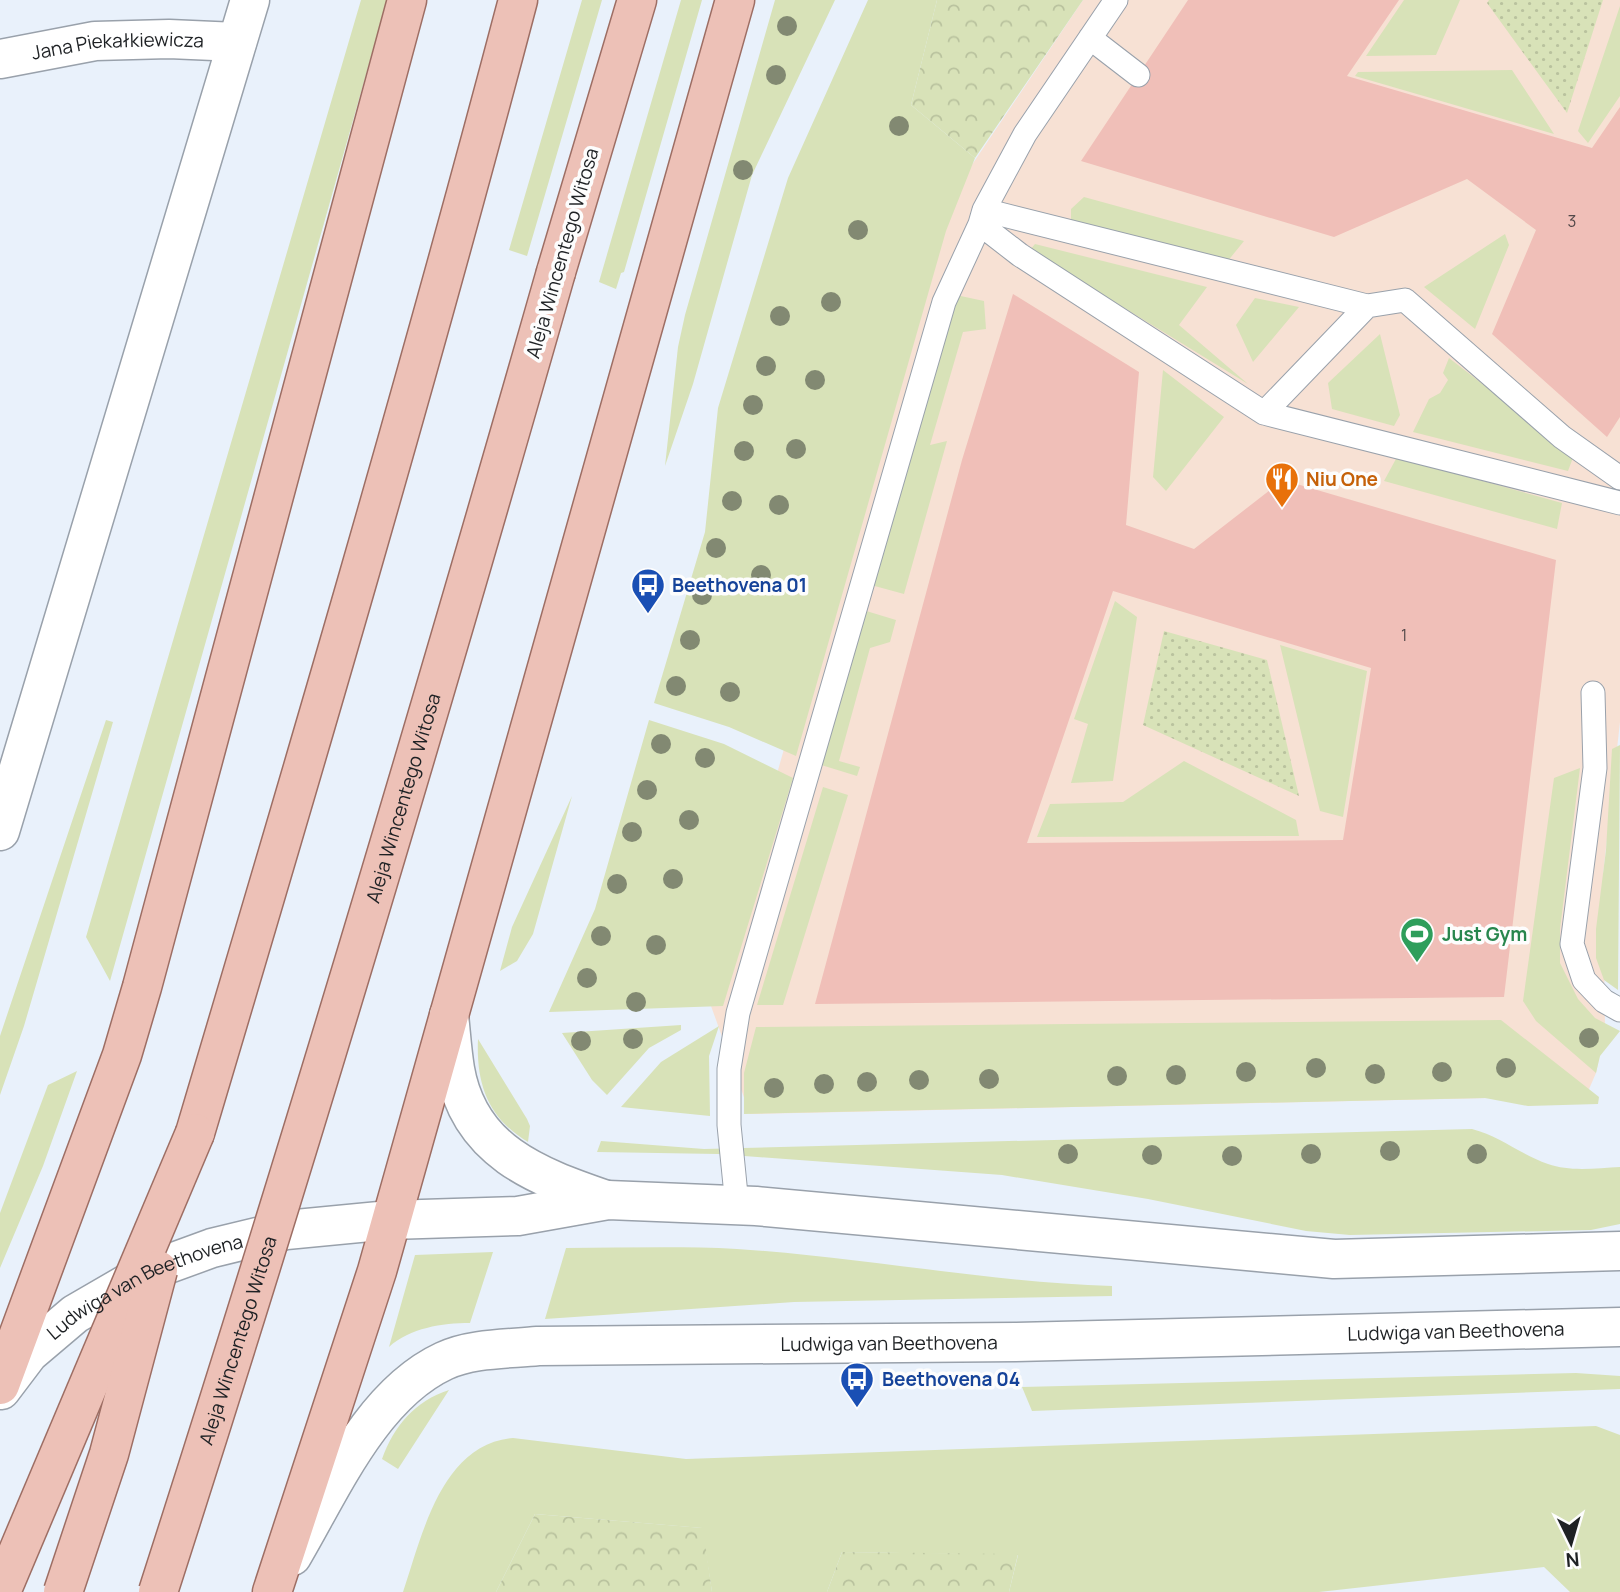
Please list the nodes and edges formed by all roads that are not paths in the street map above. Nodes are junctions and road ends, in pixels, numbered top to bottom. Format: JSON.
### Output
{"nodes":[{"id":1,"x":250,"y":0,"type":"edge"},
{"id":2,"x":407,"y":0,"type":"edge"},
{"id":3,"x":518,"y":0,"type":"edge"},
{"id":4,"x":637,"y":0,"type":"edge"},
{"id":5,"x":735,"y":0,"type":"edge"},
{"id":6,"x":1116,"y":0,"type":"edge"},
{"id":7,"x":1090,"y":38,"type":"junction"},
{"id":8,"x":237,"y":42,"type":"junction"},
{"id":9,"x":0,"y":60,"type":"edge"},
{"id":10,"x":1138,"y":75,"type":"dead end"},
{"id":11,"x":982,"y":217,"type":"junction"},
{"id":12,"x":1367,"y":306,"type":"junction"},
{"id":13,"x":1265,"y":413,"type":"junction"},
{"id":14,"x":1620,"y":478,"type":"edge"},
{"id":15,"x":1620,"y":503,"type":"edge"},
{"id":16,"x":1593,"y":693,"type":"dead end"},
{"id":17,"x":0,"y":831,"type":"edge"},
{"id":18,"x":1620,"y":1010,"type":"edge"},
{"id":19,"x":449,"y":1015,"type":"junction"},
{"id":20,"x":195,"y":1133,"type":"junction"},
{"id":21,"x":608,"y":1200,"type":"junction"},
{"id":22,"x":737,"y":1205,"type":"junction"},
{"id":23,"x":390,"y":1220,"type":"junction"},
{"id":24,"x":1620,"y":1251,"type":"edge"},
{"id":25,"x":1620,"y":1328,"type":"edge"},
{"id":26,"x":0,"y":1385,"type":"edge"},
{"id":27,"x":0,"y":1392,"type":"edge"},
{"id":28,"x":273,"y":1588,"type":"edge"},
{"id":29,"x":1,"y":1592,"type":"edge"},
{"id":30,"x":63,"y":1592,"type":"edge"},
{"id":31,"x":158,"y":1592,"type":"edge"}],
"edges":[{"from":1,"to":8,"type":"street"},
{"from":2,"to":26,"type":"main road"},
{"from":3,"to":20,"type":"main road"},
{"from":4,"to":31,"type":"main road","name":"Aleja Wincentego Witosa","bridge":true},
{"from":5,"to":19,"type":"main road"},
{"from":6,"to":7,"type":"lane"},
{"from":7,"to":10,"type":"lane"},
{"from":7,"to":11,"type":"lane"},
{"from":8,"to":9,"type":"street","name":"Jana Piekałkiewicza"},
{"from":8,"to":17,"type":"street"},
{"from":11,"to":12,"type":"lane"},
{"from":11,"to":13,"type":"lane"},
{"from":11,"to":22,"type":"lane"},
{"from":12,"to":13,"type":"lane"},
{"from":12,"to":14,"type":"lane"},
{"from":13,"to":15,"type":"lane"},
{"from":16,"to":18,"type":"lane"},
{"from":19,"to":21,"type":"street","name":"Ludwiga van Beethovena"},
{"from":19,"to":23,"type":"main road"},
{"from":20,"to":29,"type":"main road","bridge":true},
{"from":20,"to":30,"type":"main road","bridge":true},
{"from":21,"to":22,"type":"street","name":"Ludwiga van Beethovena"},
{"from":21,"to":23,"type":"street","name":"Ludwiga van Beethovena"},
{"from":22,"to":24,"type":"street","name":"Ludwiga van Beethovena"},
{"from":23,"to":27,"type":"street","name":"Ludwiga van Beethovena"},
{"from":23,"to":28,"type":"main road"},
{"from":25,"to":28,"type":"street","name":"Ludwiga van Beethovena"}]}
